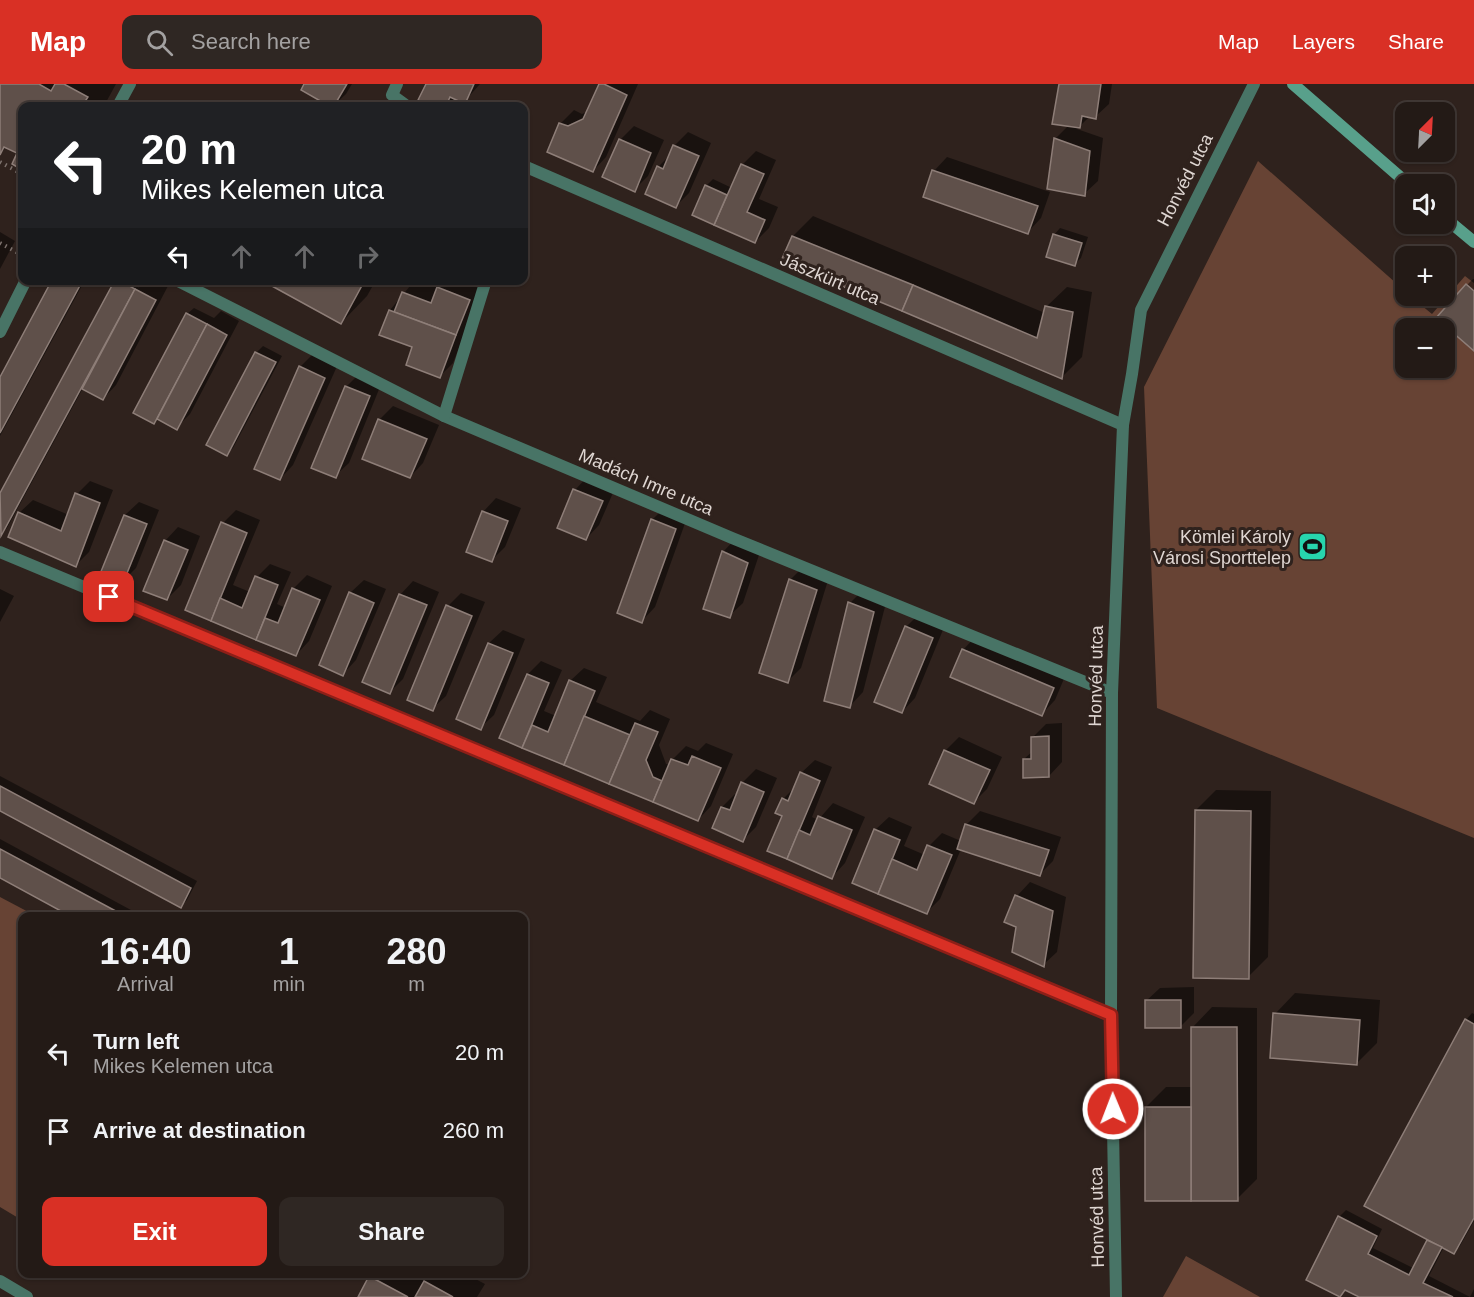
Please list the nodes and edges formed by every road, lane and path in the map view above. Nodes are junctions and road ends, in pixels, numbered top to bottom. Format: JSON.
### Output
{"nodes":[{"id":1,"x":130,"y":84,"type":"edge"},
{"id":2,"x":397,"y":84,"type":"edge"},
{"id":3,"x":1254,"y":84,"type":"edge"},
{"id":4,"x":1293,"y":84,"type":"edge"},
{"id":5,"x":120,"y":102,"type":"edge"},
{"id":6,"x":401,"y":102,"type":"edge"},
{"id":7,"x":0,"y":162,"type":"edge"},
{"id":8,"x":528,"y":168,"type":"edge"},
{"id":9,"x":18,"y":172,"type":"edge"},
{"id":10,"x":1396,"y":174,"type":"edge"},
{"id":11,"x":1455,"y":226,"type":"edge"},
{"id":12,"x":1474,"y":242,"type":"edge"},
{"id":13,"x":0,"y":243,"type":"edge"},
{"id":14,"x":18,"y":253,"type":"edge"},
{"id":15,"x":24,"y":285,"type":"edge"},
{"id":16,"x":186,"y":285,"type":"edge"},
{"id":17,"x":484,"y":285,"type":"edge"},
{"id":18,"x":0,"y":332,"type":"edge"},
{"id":19,"x":444,"y":416,"type":"junction"},
{"id":20,"x":1123,"y":424,"type":"junction"},
{"id":21,"x":0,"y":552,"type":"edge"},
{"id":22,"x":1112,"y":693,"type":"junction"},
{"id":23,"x":1111,"y":1015,"type":"junction"},
{"id":24,"x":0,"y":1281,"type":"edge"},
{"id":25,"x":27,"y":1297,"type":"edge"},
{"id":26,"x":1116,"y":1297,"type":"edge"}],
"edges":[{"from":1,"to":5,"type":"street"},
{"from":2,"to":6,"type":"street"},
{"from":3,"to":20,"type":"street","name":"Honvéd utca"},
{"from":4,"to":10,"type":"street"},
{"from":7,"to":9,"type":"path"},
{"from":8,"to":20,"type":"street","name":"Jászkürt utca"},
{"from":11,"to":12,"type":"street"},
{"from":13,"to":14,"type":"path"},
{"from":15,"to":18,"type":"street"},
{"from":16,"to":19,"type":"street","name":"Madách Imre utca"},
{"from":17,"to":19,"type":"street"},
{"from":19,"to":22,"type":"street","name":"Madách Imre utca"},
{"from":20,"to":22,"type":"street","name":"Honvéd utca"},
{"from":21,"to":23,"type":"street"},
{"from":22,"to":23,"type":"street","name":"Honvéd utca"},
{"from":23,"to":26,"type":"street","name":"Honvéd utca"},
{"from":24,"to":25,"type":"street"}]}
